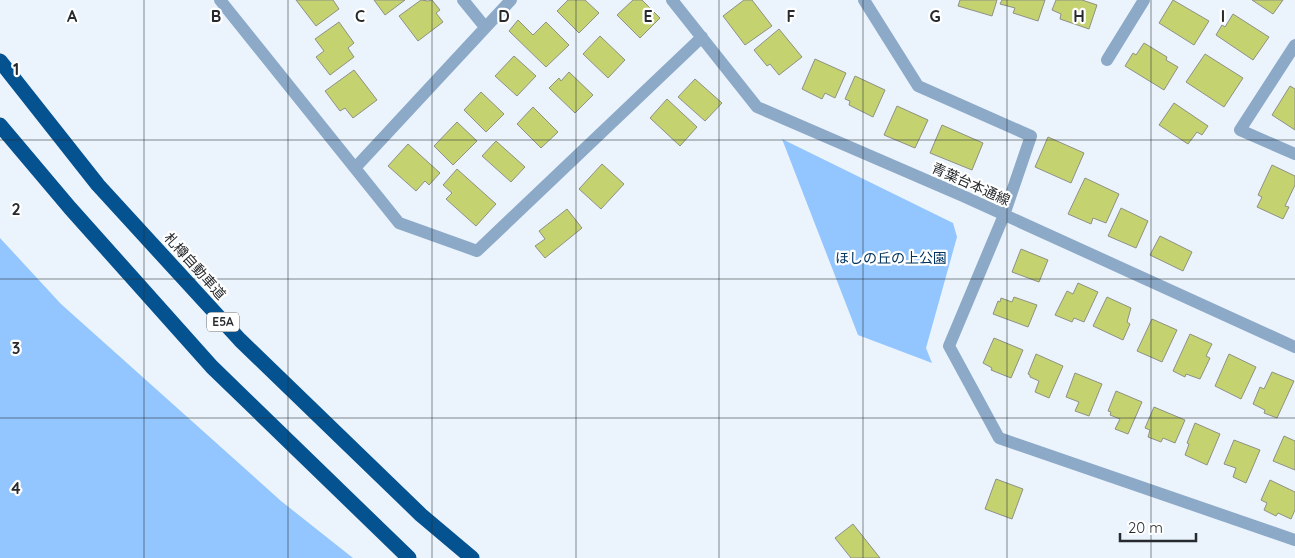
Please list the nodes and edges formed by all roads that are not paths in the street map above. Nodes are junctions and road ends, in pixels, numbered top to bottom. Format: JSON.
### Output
{"nodes":[{"id":1,"x":220,"y":0,"type":"edge"},
{"id":2,"x":463,"y":0,"type":"edge"},
{"id":3,"x":511,"y":0,"type":"edge"},
{"id":4,"x":672,"y":0,"type":"edge"},
{"id":5,"x":864,"y":0,"type":"edge"},
{"id":6,"x":1144,"y":0,"type":"edge"},
{"id":7,"x":485,"y":27,"type":"junction"},
{"id":8,"x":702,"y":38,"type":"junction"},
{"id":9,"x":1295,"y":45,"type":"edge"},
{"id":10,"x":1107,"y":60,"type":"dead end"},
{"id":11,"x":0,"y":61,"type":"edge"},
{"id":12,"x":0,"y":125,"type":"edge"},
{"id":13,"x":1295,"y":154,"type":"edge"},
{"id":14,"x":356,"y":168,"type":"junction"},
{"id":15,"x":1004,"y":215,"type":"junction"},
{"id":16,"x":1295,"y":347,"type":"edge"},
{"id":17,"x":1295,"y":540,"type":"edge"},
{"id":18,"x":409,"y":558,"type":"edge"},
{"id":19,"x":472,"y":558,"type":"edge"}],
"edges":[{"from":1,"to":14,"type":"street"},
{"from":2,"to":7,"type":"street"},
{"from":3,"to":7,"type":"street"},
{"from":4,"to":8,"type":"street","name":"青葉台本通線"},
{"from":5,"to":15,"type":"street"},
{"from":6,"to":10,"type":"street"},
{"from":7,"to":14,"type":"street"},
{"from":8,"to":14,"type":"street"},
{"from":8,"to":15,"type":"street","name":"青葉台本通線"},
{"from":9,"to":13,"type":"street"},
{"from":11,"to":19,"type":"highway","name":"札樽自動車道","number":"E5A"},
{"from":12,"to":18,"type":"highway","number":"E5A"},
{"from":15,"to":16,"type":"street","name":"青葉台本通線"},
{"from":15,"to":17,"type":"street"}]}
